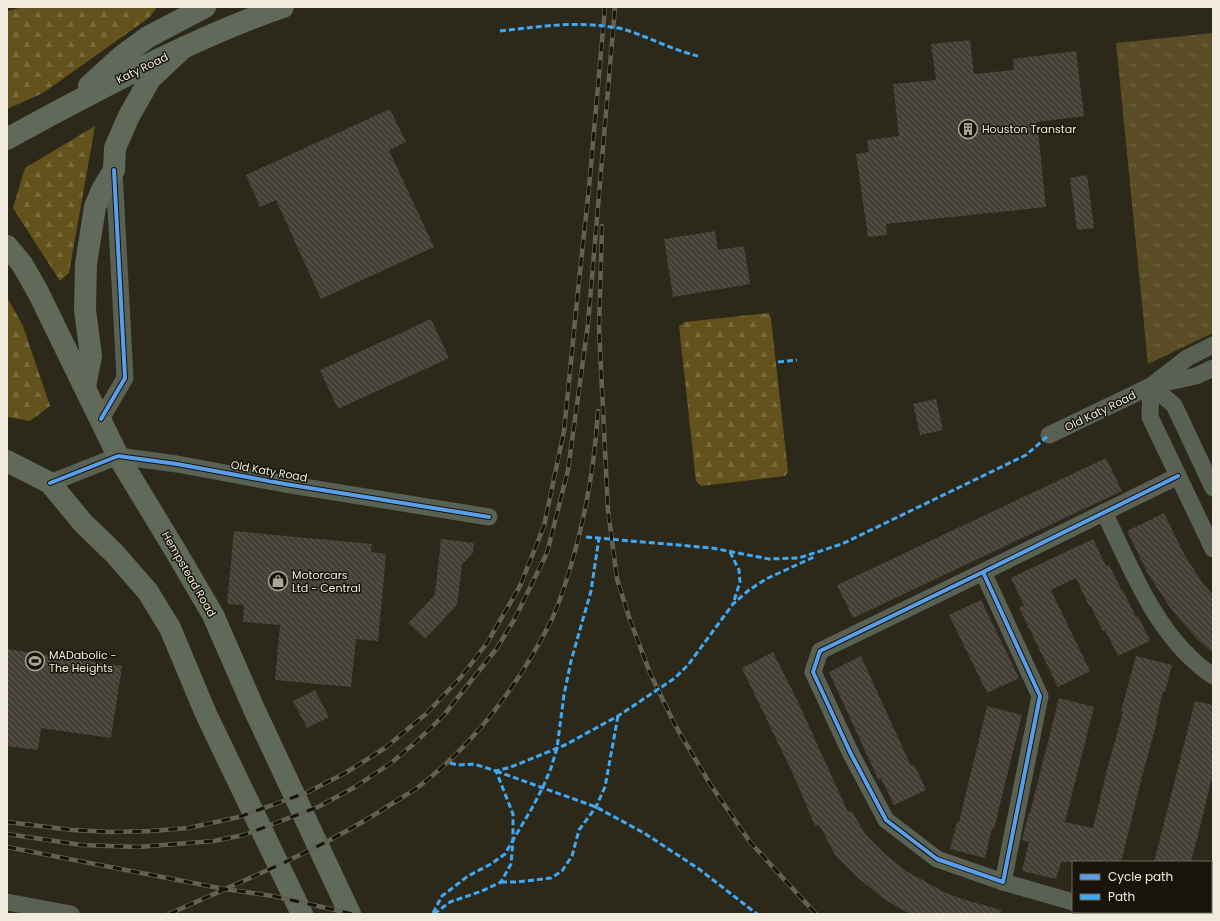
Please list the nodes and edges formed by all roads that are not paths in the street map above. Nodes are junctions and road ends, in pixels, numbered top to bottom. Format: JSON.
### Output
{"nodes":[{"id":1,"x":205,"y":7,"type":"edge"},
{"id":2,"x":282,"y":7,"type":"edge"},
{"id":3,"x":184,"y":47,"type":"junction"},
{"id":4,"x":70,"y":103,"type":"junction"},
{"id":5,"x":7,"y":139,"type":"edge"},
{"id":6,"x":114,"y":170,"type":"junction"},
{"id":7,"x":7,"y":246,"type":"edge"},
{"id":8,"x":1213,"y":345,"type":"edge"},
{"id":9,"x":1213,"y":368,"type":"edge"},
{"id":10,"x":1151,"y":386,"type":"junction"},
{"id":11,"x":85,"y":387,"type":"junction"},
{"id":12,"x":101,"y":419,"type":"junction"},
{"id":13,"x":1049,"y":435,"type":"dead end"},
{"id":14,"x":118,"y":456,"type":"junction"},
{"id":15,"x":7,"y":461,"type":"edge"},
{"id":16,"x":1178,"y":476,"type":"junction"},
{"id":17,"x":50,"y":482,"type":"junction"},
{"id":18,"x":1212,"y":486,"type":"edge"},
{"id":19,"x":1187,"y":494,"type":"junction"},
{"id":20,"x":1104,"y":512,"type":"junction"},
{"id":21,"x":489,"y":517,"type":"dead end"},
{"id":22,"x":1213,"y":549,"type":"edge"},
{"id":23,"x":983,"y":572,"type":"junction"},
{"id":24,"x":1213,"y":676,"type":"edge"},
{"id":25,"x":1003,"y":882,"type":"junction"},
{"id":26,"x":7,"y":902,"type":"edge"},
{"id":27,"x":1072,"y":902,"type":"edge"},
{"id":28,"x":71,"y":914,"type":"edge"},
{"id":29,"x":302,"y":914,"type":"edge"},
{"id":30,"x":350,"y":914,"type":"edge"}],
"edges":[{"from":1,"to":4,"type":"main road"},
{"from":2,"to":3,"type":"main road","name":"Katy Road"},
{"from":3,"to":4,"type":"main road","name":"Katy Road"},
{"from":3,"to":6,"type":"main road"},
{"from":4,"to":5,"type":"main road","name":"Katy Road"},
{"from":6,"to":11,"type":"main road"},
{"from":6,"to":12,"type":"street"},
{"from":7,"to":11,"type":"main road","name":"Hempstead Road"},
{"from":8,"to":10,"type":"street","name":"Old Katy Road"},
{"from":9,"to":10,"type":"street","name":"Old Katy Road"},
{"from":10,"to":13,"type":"street","name":"Old Katy Road"},
{"from":10,"to":16,"type":"street"},
{"from":10,"to":18,"type":"street"},
{"from":11,"to":12,"type":"main road","name":"Hempstead Road"},
{"from":12,"to":14,"type":"main road","name":"Hempstead Road"},
{"from":14,"to":17,"type":"street","name":"Old Katy Road"},
{"from":14,"to":21,"type":"street","name":"Old Katy Road"},
{"from":14,"to":30,"type":"main road","name":"Hempstead Road"},
{"from":15,"to":17,"type":"main road"},
{"from":16,"to":19,"type":"street"},
{"from":16,"to":20,"type":"street"},
{"from":17,"to":29,"type":"main road"},
{"from":18,"to":19,"type":"street"},
{"from":19,"to":22,"type":"street"},
{"from":20,"to":23,"type":"street"},
{"from":20,"to":24,"type":"street"},
{"from":23,"to":25,"type":"street"},
{"from":23,"to":25,"type":"street"},
{"from":25,"to":27,"type":"street"},
{"from":26,"to":28,"type":"street"}]}
